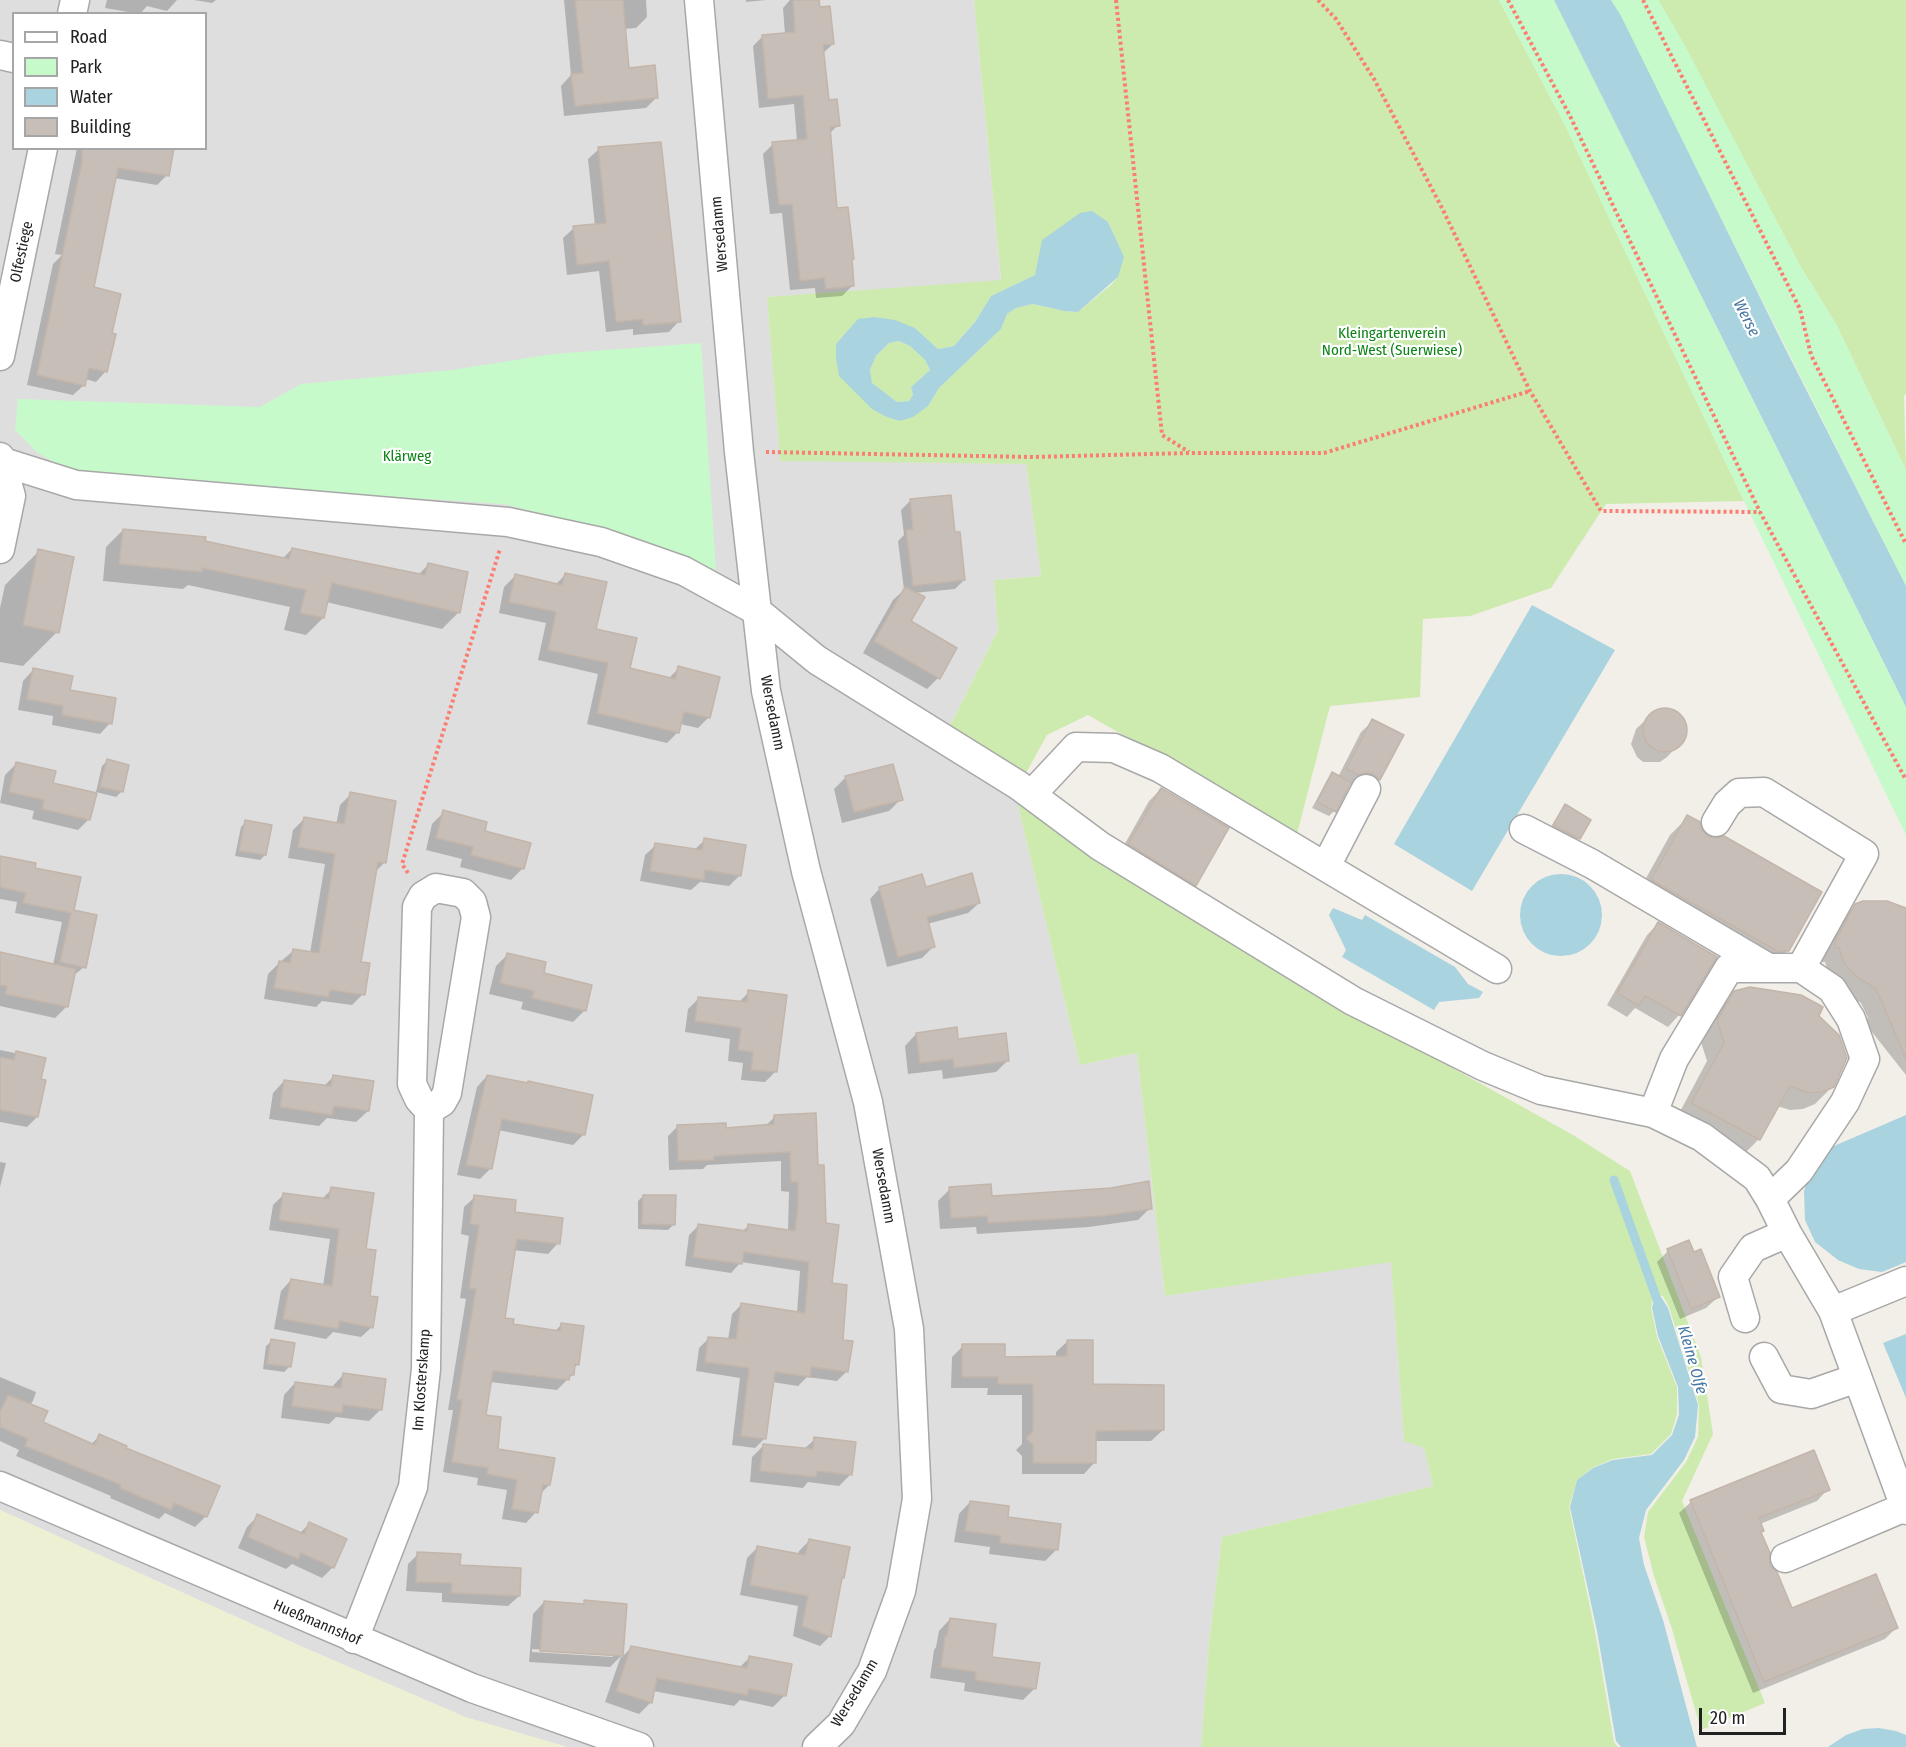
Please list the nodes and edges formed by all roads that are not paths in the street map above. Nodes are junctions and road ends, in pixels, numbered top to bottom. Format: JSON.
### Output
{"nodes":[{"id":1,"x":699,"y":0,"type":"edge"},
{"id":2,"x":43,"y":150,"type":"edge"},
{"id":3,"x":0,"y":356,"type":"edge"},
{"id":4,"x":1,"y":460,"type":"edge"},
{"id":5,"x":0,"y":549,"type":"edge"},
{"id":6,"x":758,"y":611,"type":"junction"},
{"id":7,"x":1025,"y":789,"type":"junction"},
{"id":8,"x":1366,"y":789,"type":"dead end"},
{"id":9,"x":1716,"y":822,"type":"dead end"},
{"id":10,"x":1524,"y":829,"type":"dead end"},
{"id":11,"x":1326,"y":866,"type":"junction"},
{"id":12,"x":1769,"y":968,"type":"junction"},
{"id":13,"x":1801,"y":968,"type":"junction"},
{"id":14,"x":1497,"y":969,"type":"dead end"},
{"id":15,"x":429,"y":1110,"type":"junction"},
{"id":16,"x":1653,"y":1113,"type":"junction"},
{"id":17,"x":1770,"y":1199,"type":"junction"},
{"id":18,"x":1786,"y":1233,"type":"junction"},
{"id":19,"x":1906,"y":1281,"type":"edge"},
{"id":20,"x":1833,"y":1311,"type":"junction"},
{"id":21,"x":1744,"y":1318,"type":"dead end"},
{"id":22,"x":1764,"y":1357,"type":"dead end"},
{"id":23,"x":1857,"y":1378,"type":"junction"},
{"id":24,"x":0,"y":1485,"type":"edge"},
{"id":25,"x":1905,"y":1509,"type":"edge"},
{"id":26,"x":1785,"y":1558,"type":"dead end"},
{"id":27,"x":354,"y":1639,"type":"junction"},
{"id":28,"x":639,"y":1747,"type":"edge"},
{"id":29,"x":817,"y":1747,"type":"edge"}],
"edges":[{"from":1,"to":6,"type":"street","name":"Wersedamm"},
{"from":2,"to":3,"type":"street","name":"Olfestiege"},
{"from":4,"to":5,"type":"street"},
{"from":4,"to":6,"type":"street"},
{"from":6,"to":7,"type":"street"},
{"from":6,"to":29,"type":"street","name":"Wersedamm"},
{"from":7,"to":11,"type":"street"},
{"from":7,"to":16,"type":"street"},
{"from":8,"to":11,"type":"street"},
{"from":9,"to":13,"type":"street"},
{"from":10,"to":12,"type":"street"},
{"from":11,"to":14,"type":"street"},
{"from":12,"to":13,"type":"street"},
{"from":12,"to":16,"type":"street"},
{"from":13,"to":17,"type":"street"},
{"from":15,"to":15,"type":"street"},
{"from":15,"to":27,"type":"street","name":"Im Klosterskamp"},
{"from":16,"to":17,"type":"street"},
{"from":17,"to":18,"type":"street"},
{"from":18,"to":20,"type":"street"},
{"from":18,"to":21,"type":"street"},
{"from":19,"to":20,"type":"street"},
{"from":20,"to":23,"type":"street"},
{"from":22,"to":23,"type":"street"},
{"from":23,"to":25,"type":"street"},
{"from":24,"to":27,"type":"street","name":"Hueßmannshof"},
{"from":25,"to":26,"type":"street"},
{"from":27,"to":28,"type":"street","name":"Hueßmannshof"}]}
